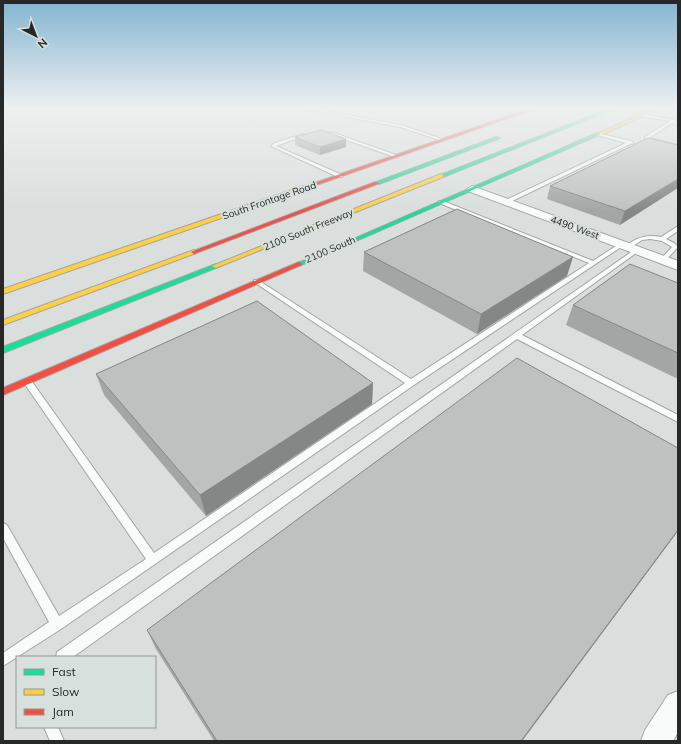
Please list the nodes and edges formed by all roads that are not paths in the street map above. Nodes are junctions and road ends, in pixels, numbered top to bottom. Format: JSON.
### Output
{"nodes":[{"id":1,"x":280,"y":143,"type":"edge"},
{"id":2,"x":358,"y":143,"type":"edge"},
{"id":3,"x":435,"y":143,"type":"edge"},
{"id":4,"x":485,"y":143,"type":"edge"},
{"id":5,"x":526,"y":143,"type":"edge"},
{"id":6,"x":578,"y":143,"type":"edge"},
{"id":7,"x":629,"y":143,"type":"edge"},
{"id":8,"x":633,"y":143,"type":"edge"},
{"id":9,"x":665,"y":143,"type":"edge"},
{"id":10,"x":637,"y":144,"type":"edge"},
{"id":11,"x":678,"y":146,"type":"edge"},
{"id":12,"x":397,"y":156,"type":"junction"},
{"id":13,"x":340,"y":176,"type":"junction"},
{"id":14,"x":472,"y":189,"type":"junction"},
{"id":15,"x":441,"y":202,"type":"junction"},
{"id":16,"x":506,"y":202,"type":"junction"},
{"id":17,"x":678,"y":228,"type":"edge"},
{"id":18,"x":662,"y":240,"type":"junction"},
{"id":19,"x":629,"y":247,"type":"junction"},
{"id":20,"x":663,"y":260,"type":"junction"},
{"id":21,"x":593,"y":263,"type":"junction"},
{"id":22,"x":678,"y":266,"type":"edge"},
{"id":23,"x":256,"y":281,"type":"junction"},
{"id":24,"x":3,"y":292,"type":"edge"},
{"id":25,"x":3,"y":323,"type":"edge"},
{"id":26,"x":516,"y":335,"type":"junction"},
{"id":27,"x":3,"y":350,"type":"edge"},
{"id":28,"x":27,"y":381,"type":"junction"},
{"id":29,"x":411,"y":384,"type":"junction"},
{"id":30,"x":3,"y":392,"type":"edge"},
{"id":31,"x":678,"y":419,"type":"edge"},
{"id":32,"x":3,"y":528,"type":"edge"},
{"id":33,"x":153,"y":560,"type":"junction"},
{"id":34,"x":56,"y":625,"type":"junction"},
{"id":35,"x":63,"y":656,"type":"edge"},
{"id":36,"x":3,"y":660,"type":"edge"},
{"id":37,"x":678,"y":705,"type":"edge"},
{"id":38,"x":50,"y":728,"type":"edge"},
{"id":39,"x":57,"y":741,"type":"edge"},
{"id":40,"x":656,"y":741,"type":"edge"}],
"edges":[{"from":1,"to":13,"type":"lane"},
{"from":2,"to":12,"type":"lane"},
{"from":3,"to":12,"type":"main road","name":"South Frontage Road"},
{"from":4,"to":25,"type":"main road","name":"2100 South Freeway"},
{"from":5,"to":27,"type":"main road","name":"2100 South Freeway"},
{"from":6,"to":14,"type":"main road","name":"2100 South"},
{"from":7,"to":16,"type":"lane"},
{"from":8,"to":10,"type":"lane"},
{"from":9,"to":11,"type":"lane"},
{"from":12,"to":13,"type":"main road","name":"South Frontage Road"},
{"from":13,"to":24,"type":"main road","name":"South Frontage Road"},
{"from":14,"to":15,"type":"main road","name":"2100 South"},
{"from":14,"to":16,"type":"street","name":"4490 West"},
{"from":15,"to":21,"type":"lane"},
{"from":15,"to":23,"type":"main road","name":"2100 South"},
{"from":16,"to":19,"type":"street","name":"4490 West"},
{"from":17,"to":18,"type":"lane"},
{"from":18,"to":19,"type":"lane"},
{"from":18,"to":20,"type":"lane"},
{"from":19,"to":20,"type":"street","name":"4490 West"},
{"from":19,"to":21,"type":"lane"},
{"from":19,"to":26,"type":"lane"},
{"from":20,"to":22,"type":"street","name":"4490 West"},
{"from":21,"to":29,"type":"lane"},
{"from":23,"to":28,"type":"main road","name":"2100 South"},
{"from":23,"to":29,"type":"lane"},
{"from":26,"to":31,"type":"lane"},
{"from":26,"to":35,"type":"lane"},
{"from":28,"to":30,"type":"main road","name":"2100 South"},
{"from":28,"to":33,"type":"lane"},
{"from":29,"to":33,"type":"lane"},
{"from":32,"to":34,"type":"lane"},
{"from":33,"to":34,"type":"lane"},
{"from":34,"to":36,"type":"lane"},
{"from":37,"to":40,"type":"street"},
{"from":38,"to":39,"type":"lane"}]}
